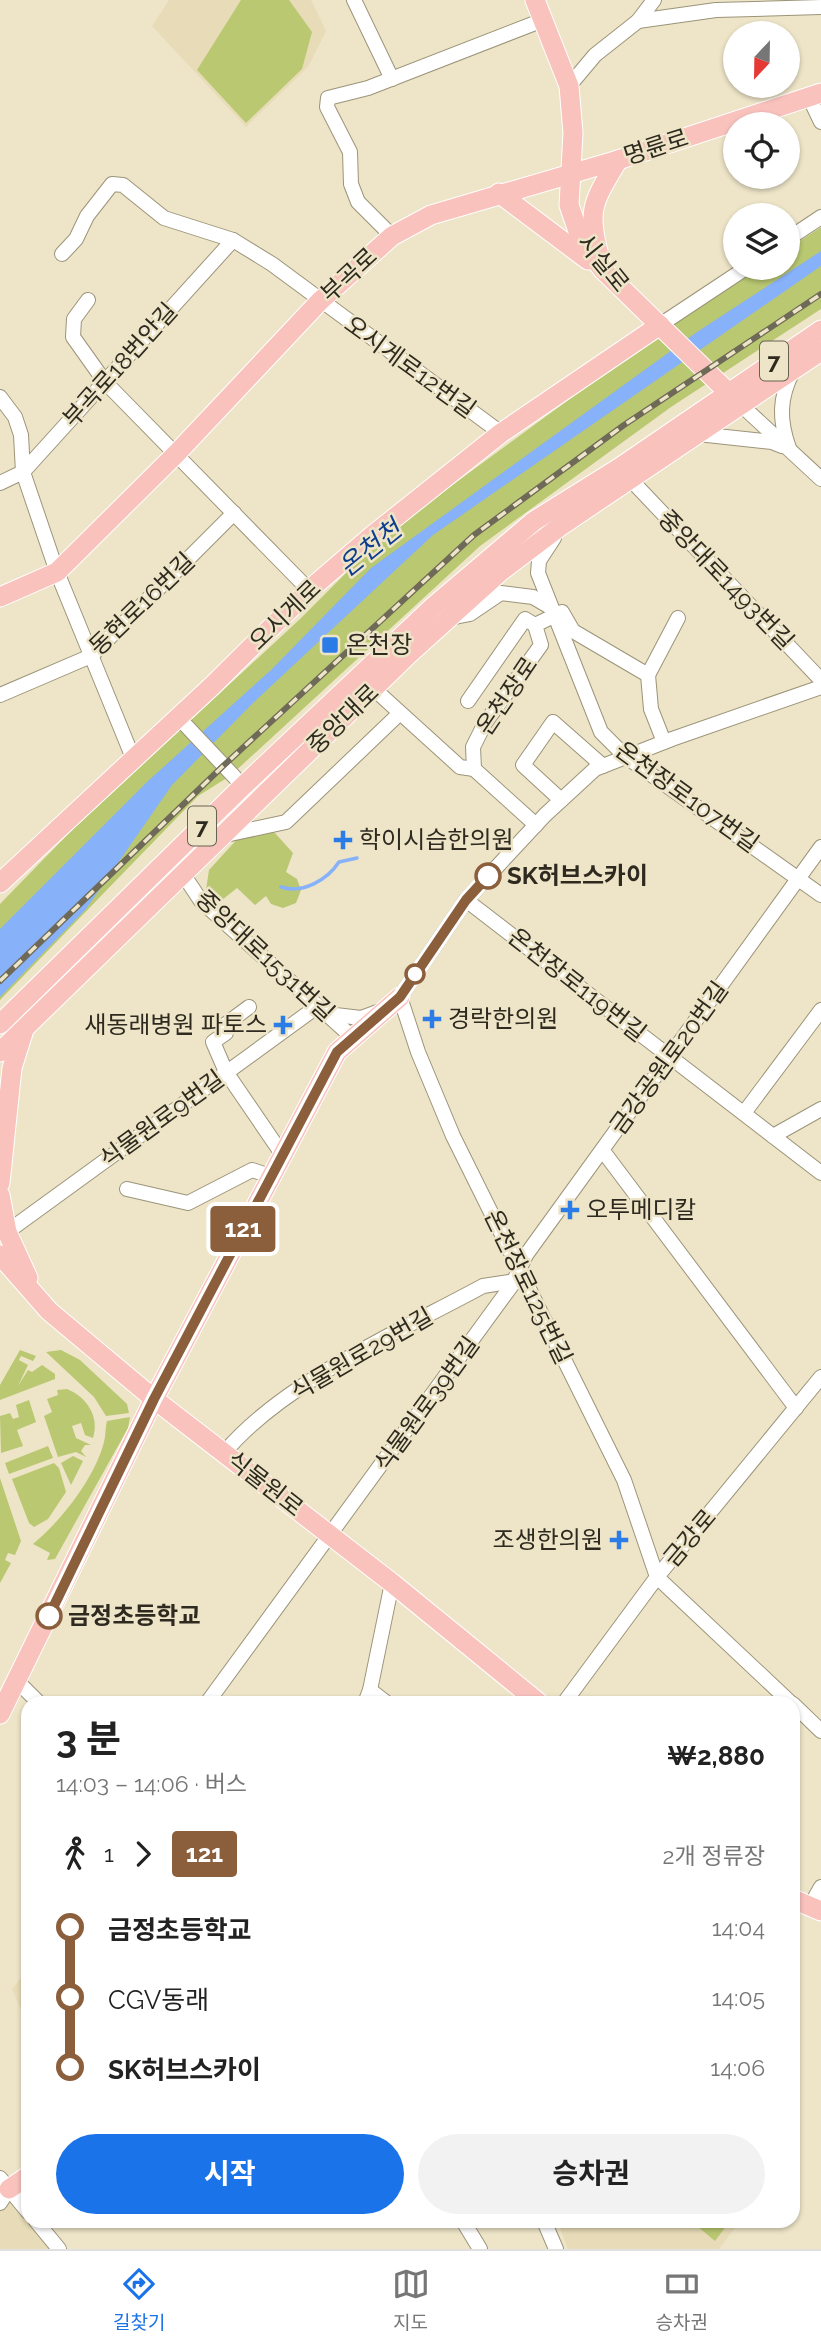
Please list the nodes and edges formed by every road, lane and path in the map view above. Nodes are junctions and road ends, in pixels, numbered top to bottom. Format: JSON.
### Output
{"nodes":[{"id":1,"x":354,"y":0,"type":"edge"},
{"id":2,"x":535,"y":0,"type":"edge"},
{"id":3,"x":654,"y":0,"type":"edge"},
{"id":4,"x":702,"y":0,"type":"edge"},
{"id":5,"x":821,"y":7,"type":"edge"},
{"id":6,"x":716,"y":9,"type":"junction"},
{"id":7,"x":543,"y":20,"type":"junction"},
{"id":8,"x":638,"y":21,"type":"junction"},
{"id":9,"x":392,"y":79,"type":"junction"},
{"id":10,"x":569,"y":86,"type":"junction"},
{"id":11,"x":815,"y":95,"type":"edge"},
{"id":12,"x":821,"y":122,"type":"edge"},
{"id":13,"x":618,"y":160,"type":"junction"},
{"id":14,"x":570,"y":174,"type":"junction"},
{"id":15,"x":499,"y":194,"type":"junction"},
{"id":16,"x":821,"y":217,"type":"edge"},
{"id":17,"x":800,"y":231,"type":"edge"},
{"id":18,"x":391,"y":236,"type":"junction"},
{"id":19,"x":233,"y":240,"type":"junction"},
{"id":20,"x":62,"y":254,"type":"dead end"},
{"id":21,"x":603,"y":270,"type":"junction"},
{"id":22,"x":729,"y":280,"type":"edge"},
{"id":23,"x":88,"y":300,"type":"dead end"},
{"id":24,"x":320,"y":301,"type":"junction"},
{"id":25,"x":663,"y":328,"type":"junction"},
{"id":26,"x":821,"y":330,"type":"edge"},
{"id":27,"x":821,"y":351,"type":"edge"},
{"id":28,"x":794,"y":369,"type":"junction"},
{"id":29,"x":105,"y":382,"type":"junction"},
{"id":30,"x":728,"y":392,"type":"junction"},
{"id":31,"x":0,"y":397,"type":"edge"},
{"id":32,"x":501,"y":433,"type":"junction"},
{"id":33,"x":698,"y":434,"type":"junction"},
{"id":34,"x":790,"y":449,"type":"junction"},
{"id":35,"x":176,"y":454,"type":"junction"},
{"id":36,"x":23,"y":472,"type":"junction"},
{"id":37,"x":821,"y":479,"type":"edge"},
{"id":38,"x":631,"y":480,"type":"junction"},
{"id":39,"x":0,"y":483,"type":"edge"},
{"id":40,"x":234,"y":513,"type":"junction"},
{"id":41,"x":562,"y":525,"type":"junction"},
{"id":42,"x":57,"y":572,"type":"junction"},
{"id":43,"x":309,"y":590,"type":"junction"},
{"id":44,"x":0,"y":597,"type":"edge"},
{"id":45,"x":552,"y":612,"type":"junction"},
{"id":46,"x":678,"y":618,"type":"dead end"},
{"id":47,"x":446,"y":619,"type":"junction"},
{"id":48,"x":530,"y":622,"type":"junction"},
{"id":49,"x":91,"y":656,"type":"junction"},
{"id":50,"x":648,"y":675,"type":"junction"},
{"id":51,"x":821,"y":680,"type":"edge"},
{"id":52,"x":821,"y":687,"type":"edge"},
{"id":53,"x":374,"y":689,"type":"junction"},
{"id":54,"x":0,"y":695,"type":"edge"},
{"id":55,"x":468,"y":701,"type":"dead end"},
{"id":56,"x":399,"y":714,"type":"junction"},
{"id":57,"x":178,"y":717,"type":"junction"},
{"id":58,"x":664,"y":742,"type":"junction"},
{"id":59,"x":625,"y":756,"type":"junction"},
{"id":60,"x":134,"y":758,"type":"junction"},
{"id":61,"x":603,"y":766,"type":"junction"},
{"id":62,"x":474,"y":769,"type":"junction"},
{"id":63,"x":243,"y":786,"type":"junction"},
{"id":64,"x":561,"y":800,"type":"junction"},
{"id":65,"x":536,"y":825,"type":"junction"},
{"id":66,"x":221,"y":836,"type":"junction"},
{"id":67,"x":821,"y":847,"type":"edge"},
{"id":68,"x":183,"y":874,"type":"junction"},
{"id":69,"x":799,"y":879,"type":"junction"},
{"id":70,"x":0,"y":882,"type":"edge"},
{"id":71,"x":821,"y":895,"type":"edge"},
{"id":72,"x":466,"y":900,"type":"junction"},
{"id":73,"x":392,"y":1003,"type":"junction"},
{"id":74,"x":249,"y":1007,"type":"dead end"},
{"id":75,"x":322,"y":1010,"type":"junction"},
{"id":76,"x":821,"y":1010,"type":"edge"},
{"id":77,"x":0,"y":1024,"type":"edge"},
{"id":78,"x":25,"y":1027,"type":"junction"},
{"id":79,"x":351,"y":1036,"type":"junction"},
{"id":80,"x":0,"y":1052,"type":"edge"},
{"id":81,"x":669,"y":1056,"type":"junction"},
{"id":82,"x":226,"y":1072,"type":"junction"},
{"id":83,"x":821,"y":1109,"type":"edge"},
{"id":84,"x":744,"y":1113,"type":"junction"},
{"id":85,"x":773,"y":1136,"type":"junction"},
{"id":86,"x":603,"y":1150,"type":"junction"},
{"id":87,"x":282,"y":1154,"type":"junction"},
{"id":88,"x":821,"y":1172,"type":"edge"},
{"id":89,"x":270,"y":1176,"type":"junction"},
{"id":90,"x":0,"y":1184,"type":"edge"},
{"id":91,"x":127,"y":1189,"type":"dead end"},
{"id":92,"x":0,"y":1195,"type":"edge"},
{"id":93,"x":7,"y":1231,"type":"junction"},
{"id":94,"x":0,"y":1255,"type":"edge"},
{"id":95,"x":517,"y":1276,"type":"junction"},
{"id":96,"x":50,"y":1311,"type":"junction"},
{"id":97,"x":821,"y":1377,"type":"edge"},
{"id":98,"x":154,"y":1399,"type":"junction"},
{"id":99,"x":796,"y":1408,"type":"junction"},
{"id":100,"x":224,"y":1453,"type":"junction"},
{"id":101,"x":331,"y":1535,"type":"junction"},
{"id":102,"x":657,"y":1577,"type":"junction"},
{"id":103,"x":392,"y":1583,"type":"junction"},
{"id":104,"x":17,"y":1681,"type":"junction"},
{"id":105,"x":32,"y":1696,"type":"edge"},
{"id":106,"x":212,"y":1696,"type":"edge"},
{"id":107,"x":367,"y":1696,"type":"edge"},
{"id":108,"x":530,"y":1696,"type":"edge"},
{"id":109,"x":569,"y":1696,"type":"edge"},
{"id":110,"x":783,"y":1696,"type":"edge"},
{"id":111,"x":800,"y":1711,"type":"edge"},
{"id":112,"x":0,"y":1714,"type":"edge"},
{"id":113,"x":821,"y":1731,"type":"edge"},
{"id":114,"x":821,"y":1888,"type":"edge"},
{"id":115,"x":808,"y":1905,"type":"edge"},
{"id":116,"x":21,"y":2180,"type":"edge"},
{"id":117,"x":3,"y":2190,"type":"edge"},
{"id":118,"x":21,"y":2206,"type":"edge"},
{"id":119,"x":42,"y":2228,"type":"edge"},
{"id":120,"x":467,"y":2228,"type":"edge"},
{"id":121,"x":546,"y":2228,"type":"edge"},
{"id":122,"x":553,"y":2248,"type":"edge"},
{"id":123,"x":60,"y":2249,"type":"edge"},
{"id":124,"x":480,"y":2249,"type":"edge"}],
"edges":[{"from":1,"to":9,"type":"street"},
{"from":2,"to":7,"type":"main road","name":"시실로"},
{"from":3,"to":8,"type":"street"},
{"from":4,"to":6,"type":"street"},
{"from":5,"to":6,"type":"street"},
{"from":6,"to":8,"type":"street"},
{"from":7,"to":9,"type":"street"},
{"from":7,"to":10,"type":"main road","name":"시실로"},
{"from":8,"to":10,"type":"street"},
{"from":9,"to":18,"type":"street"},
{"from":10,"to":14,"type":"main road","name":"시실로"},
{"from":11,"to":12,"type":"street"},
{"from":11,"to":13,"type":"main road","name":"명륜로"},
{"from":13,"to":14,"type":"main road","name":"명륜로"},
{"from":13,"to":21,"type":"main road"},
{"from":14,"to":15,"type":"main road","name":"부곡로"},
{"from":14,"to":21,"type":"main road","name":"시실로"},
{"from":15,"to":18,"type":"main road","name":"부곡로"},
{"from":15,"to":21,"type":"main road"},
{"from":16,"to":17,"type":"street"},
{"from":18,"to":24,"type":"main road","name":"부곡로"},
{"from":19,"to":20,"type":"street","name":"오시게로12번길"},
{"from":19,"to":24,"type":"street","name":"오시게로12번길"},
{"from":19,"to":29,"type":"street","name":"부곡로18번안길"},
{"from":21,"to":25,"type":"main road","name":"시실로"},
{"from":22,"to":25,"type":"street"},
{"from":23,"to":29,"type":"street"},
{"from":24,"to":32,"type":"street","name":"오시게로12번길"},
{"from":24,"to":35,"type":"main road","name":"부곡로"},
{"from":25,"to":30,"type":"main road","name":"시실로"},
{"from":25,"to":32,"type":"main road","name":"오시게로"},
{"from":26,"to":30,"type":"main road","name":"중앙대로","number":"7"},
{"from":27,"to":28,"type":"main road","name":"중앙대로","number":"7"},
{"from":28,"to":30,"type":"main road","name":"중앙대로","number":"7"},
{"from":28,"to":34,"type":"street"},
{"from":29,"to":35,"type":"street"},
{"from":29,"to":36,"type":"street","name":"부곡로18번안길"},
{"from":30,"to":33,"type":"main road","name":"중앙대로","number":"7"},
{"from":30,"to":34,"type":"street"},
{"from":30,"to":63,"type":"main road","name":"중앙대로","number":"7"},
{"from":31,"to":36,"type":"street"},
{"from":32,"to":43,"type":"main road","name":"오시게로"},
{"from":33,"to":34,"type":"street"},
{"from":33,"to":38,"type":"main road","name":"중앙대로","number":"7"},
{"from":34,"to":37,"type":"street"},
{"from":35,"to":40,"type":"street"},
{"from":35,"to":42,"type":"main road","name":"부곡로"},
{"from":36,"to":39,"type":"street","name":"부곡로18번안길"},
{"from":36,"to":42,"type":"street"},
{"from":38,"to":41,"type":"main road","name":"중앙대로","number":"7"},
{"from":38,"to":51,"type":"street","name":"중앙대로1493번길"},
{"from":40,"to":43,"type":"street"},
{"from":40,"to":49,"type":"street","name":"동현로16번길"},
{"from":41,"to":45,"type":"street","name":"온천장로107번길"},
{"from":41,"to":47,"type":"main road","name":"중앙대로","number":"7"},
{"from":42,"to":44,"type":"main road","name":"부곡로"},
{"from":42,"to":49,"type":"street"},
{"from":43,"to":57,"type":"main road","name":"오시게로"},
{"from":45,"to":47,"type":"street"},
{"from":45,"to":48,"type":"street","name":"온천장로"},
{"from":45,"to":50,"type":"street"},
{"from":45,"to":59,"type":"street","name":"온천장로107번길"},
{"from":46,"to":50,"type":"street"},
{"from":47,"to":53,"type":"main road","name":"중앙대로","number":"7"},
{"from":48,"to":55,"type":"street"},
{"from":48,"to":62,"type":"street","name":"온천장로"},
{"from":49,"to":54,"type":"street","name":"동현로16번길"},
{"from":49,"to":60,"type":"street"},
{"from":50,"to":58,"type":"street"},
{"from":52,"to":58,"type":"street"},
{"from":53,"to":56,"type":"street"},
{"from":53,"to":66,"type":"main road","name":"중앙대로","number":"7"},
{"from":56,"to":62,"type":"street"},
{"from":56,"to":66,"type":"street"},
{"from":57,"to":60,"type":"main road","name":"오시게로"},
{"from":57,"to":63,"type":"street"},
{"from":58,"to":59,"type":"street"},
{"from":59,"to":61,"type":"street"},
{"from":59,"to":69,"type":"street","name":"온천장로107번길"},
{"from":60,"to":70,"type":"main road","name":"오시게로"},
{"from":61,"to":64,"type":"street"},
{"from":61,"to":64,"type":"street"},
{"from":62,"to":65,"type":"street","name":"온천장로"},
{"from":63,"to":77,"type":"main road","name":"중앙대로","number":"7"},
{"from":64,"to":65,"type":"street"},
{"from":65,"to":72,"type":"street"},
{"from":66,"to":68,"type":"main road","name":"중앙대로","number":"7"},
{"from":67,"to":69,"type":"street","name":"금강공원로20번길"},
{"from":68,"to":75,"type":"street","name":"중앙대로1531번길"},
{"from":68,"to":78,"type":"main road","name":"중앙대로","number":"7"},
{"from":69,"to":71,"type":"street","name":"온천장로107번길"},
{"from":69,"to":81,"type":"street","name":"금강공원로20번길"},
{"from":72,"to":73,"type":"street"},
{"from":72,"to":81,"type":"street","name":"온천장로119번길"},
{"from":73,"to":75,"type":"street"},
{"from":73,"to":79,"type":"main road"},
{"from":73,"to":95,"type":"street","name":"온천장로125번길"},
{"from":74,"to":82,"type":"street"},
{"from":75,"to":79,"type":"street","name":"중앙대로1531번길"},
{"from":75,"to":82,"type":"street","name":"식물원로9번길"},
{"from":76,"to":84,"type":"street"},
{"from":78,"to":80,"type":"main road","name":"중앙대로","number":"7"},
{"from":78,"to":90,"type":"main road"},
{"from":79,"to":87,"type":"main road"},
{"from":81,"to":84,"type":"street","name":"온천장로119번길"},
{"from":81,"to":86,"type":"street","name":"금강공원로20번길"},
{"from":82,"to":87,"type":"street"},
{"from":82,"to":93,"type":"street","name":"식물원로9번길"},
{"from":83,"to":85,"type":"street"},
{"from":84,"to":85,"type":"street","name":"온천장로119번길"},
{"from":85,"to":88,"type":"street","name":"온천장로119번길"},
{"from":86,"to":95,"type":"street","name":"금강공원로20번길"},
{"from":86,"to":99,"type":"street"},
{"from":87,"to":89,"type":"main road"},
{"from":89,"to":91,"type":"street"},
{"from":89,"to":98,"type":"main road"},
{"from":92,"to":93,"type":"main road"},
{"from":93,"to":96,"type":"main road"},
{"from":94,"to":96,"type":"main road","name":"식물원로"},
{"from":95,"to":100,"type":"street","name":"식물원로29번길"},
{"from":95,"to":101,"type":"street","name":"식물원로39번길"},
{"from":95,"to":102,"type":"street","name":"온천장로125번길"},
{"from":96,"to":98,"type":"main road","name":"식물원로"},
{"from":97,"to":99,"type":"street","name":"금강로"},
{"from":98,"to":100,"type":"main road","name":"식물원로"},
{"from":98,"to":104,"type":"main road"},
{"from":99,"to":102,"type":"street","name":"금강로"},
{"from":100,"to":101,"type":"main road","name":"식물원로"},
{"from":101,"to":103,"type":"main road","name":"식물원로"},
{"from":101,"to":106,"type":"street","name":"식물원로39번길"},
{"from":102,"to":109,"type":"street","name":"금강로"},
{"from":102,"to":110,"type":"street"},
{"from":103,"to":107,"type":"street"},
{"from":103,"to":108,"type":"main road","name":"식물원로"},
{"from":104,"to":105,"type":"street"},
{"from":104,"to":112,"type":"main road"},
{"from":111,"to":113,"type":"street"},
{"from":114,"to":115,"type":"street"},
{"from":116,"to":117,"type":"main road"},
{"from":117,"to":118,"type":"street"},
{"from":119,"to":123,"type":"street"},
{"from":120,"to":124,"type":"street"},
{"from":121,"to":122,"type":"street"}]}
